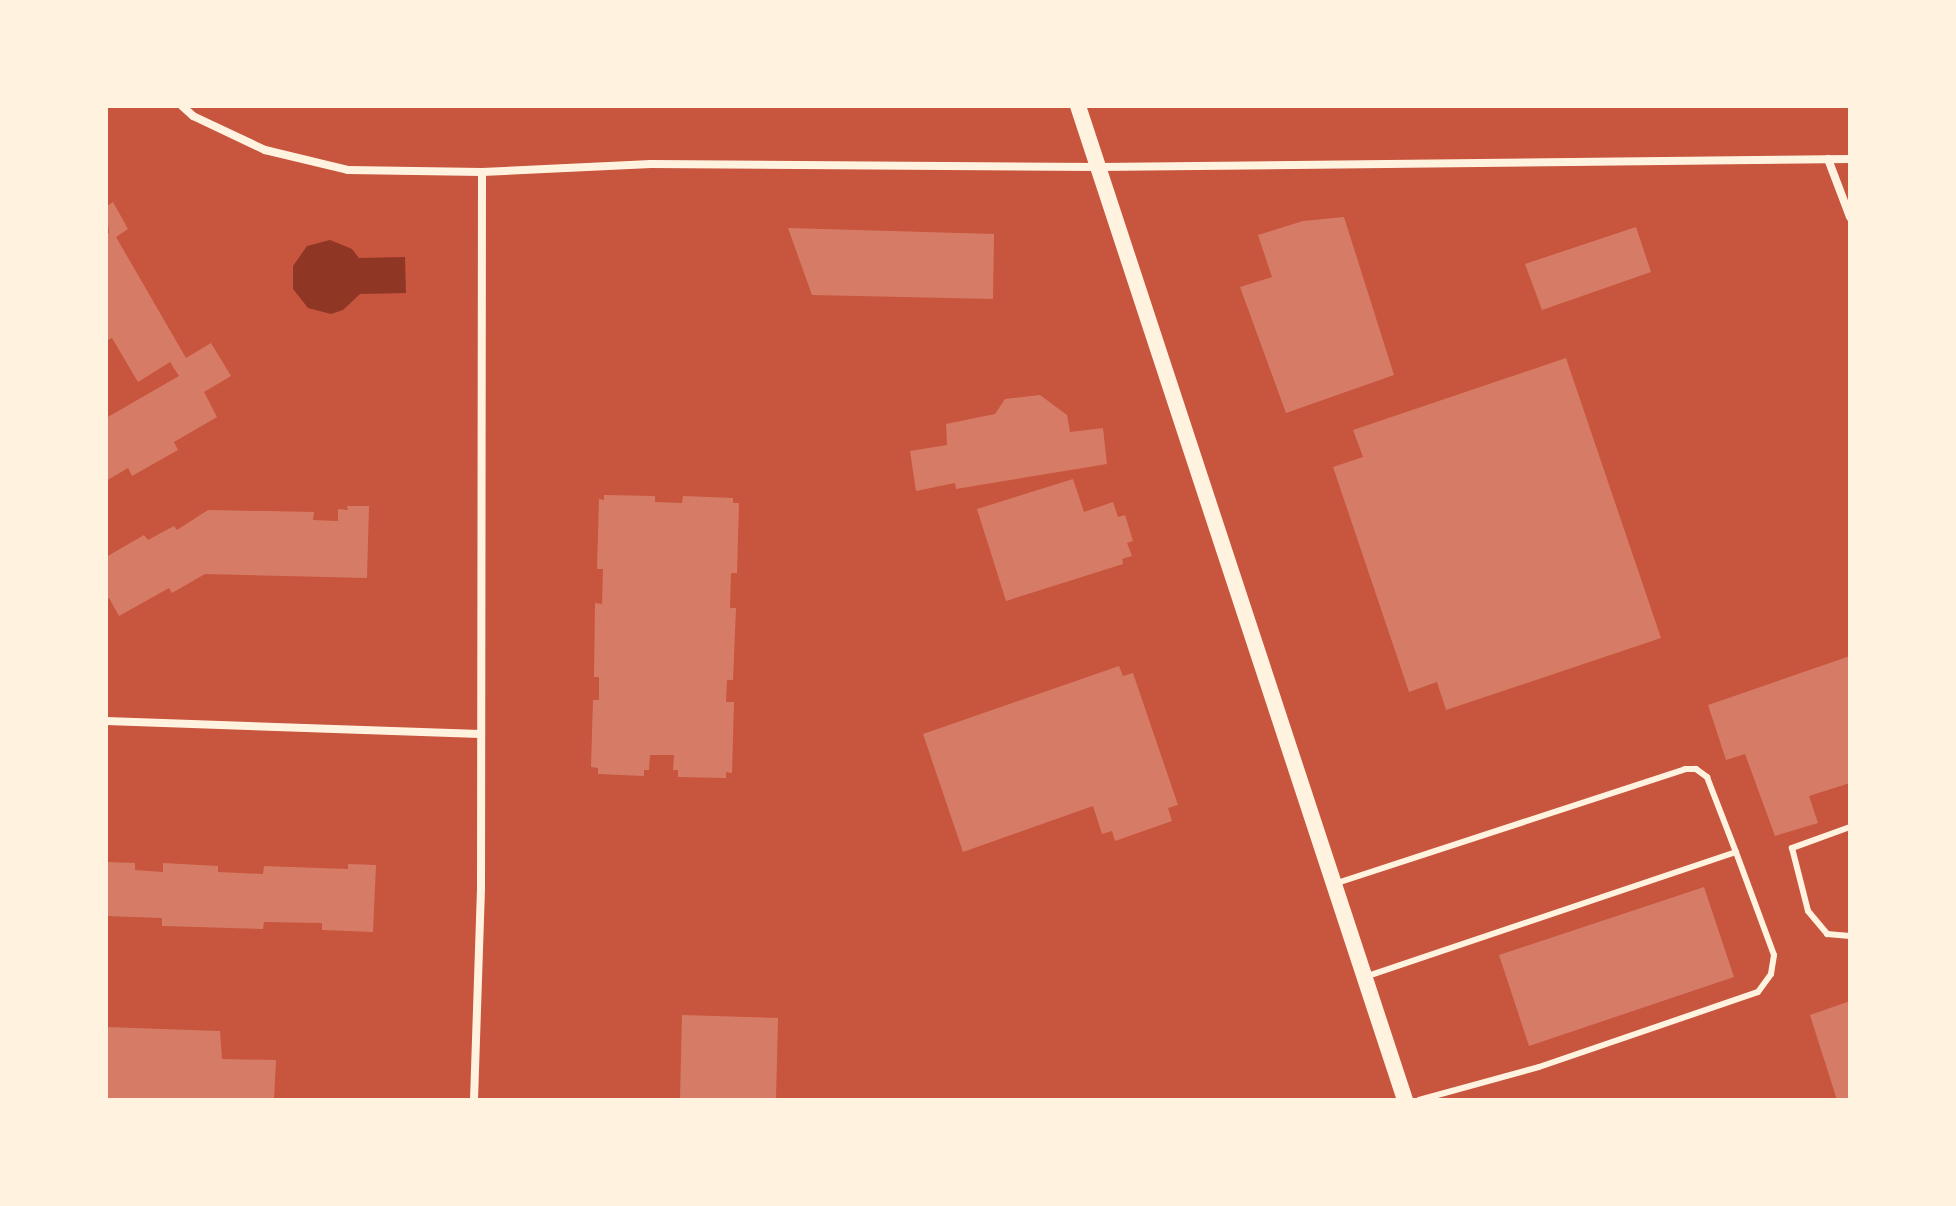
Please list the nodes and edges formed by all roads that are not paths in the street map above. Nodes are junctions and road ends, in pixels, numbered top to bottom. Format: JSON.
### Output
{"nodes":[{"id":1,"x":182,"y":106,"type":"edge"},
{"id":2,"x":1078,"y":106,"type":"edge"},
{"id":3,"x":1828,"y":159,"type":"junction"},
{"id":4,"x":1850,"y":159,"type":"edge"},
{"id":5,"x":1098,"y":167,"type":"junction"},
{"id":6,"x":482,"y":172,"type":"junction"},
{"id":7,"x":1850,"y":217,"type":"edge"},
{"id":8,"x":106,"y":721,"type":"edge"},
{"id":9,"x":480,"y":734,"type":"junction"},
{"id":10,"x":1850,"y":827,"type":"edge"},
{"id":11,"x":1736,"y":852,"type":"junction"},
{"id":12,"x":1334,"y":884,"type":"junction"},
{"id":13,"x":1850,"y":936,"type":"edge"},
{"id":14,"x":1365,"y":977,"type":"junction"},
{"id":15,"x":474,"y":1100,"type":"edge"},
{"id":16,"x":1405,"y":1100,"type":"edge"},
{"id":17,"x":1419,"y":1100,"type":"edge"}],
"edges":[{"from":1,"to":6,"type":"street"},
{"from":2,"to":5,"type":"main road"},
{"from":3,"to":4,"type":"street"},
{"from":3,"to":5,"type":"street"},
{"from":3,"to":7,"type":"street"},
{"from":5,"to":6,"type":"street"},
{"from":5,"to":12,"type":"main road"},
{"from":6,"to":9,"type":"street"},
{"from":8,"to":9,"type":"street"},
{"from":9,"to":15,"type":"street"},
{"from":10,"to":13,"type":"lane"},
{"from":11,"to":12,"type":"lane"},
{"from":11,"to":14,"type":"lane"},
{"from":11,"to":17,"type":"lane"},
{"from":12,"to":14,"type":"main road"},
{"from":14,"to":16,"type":"main road"}]}
